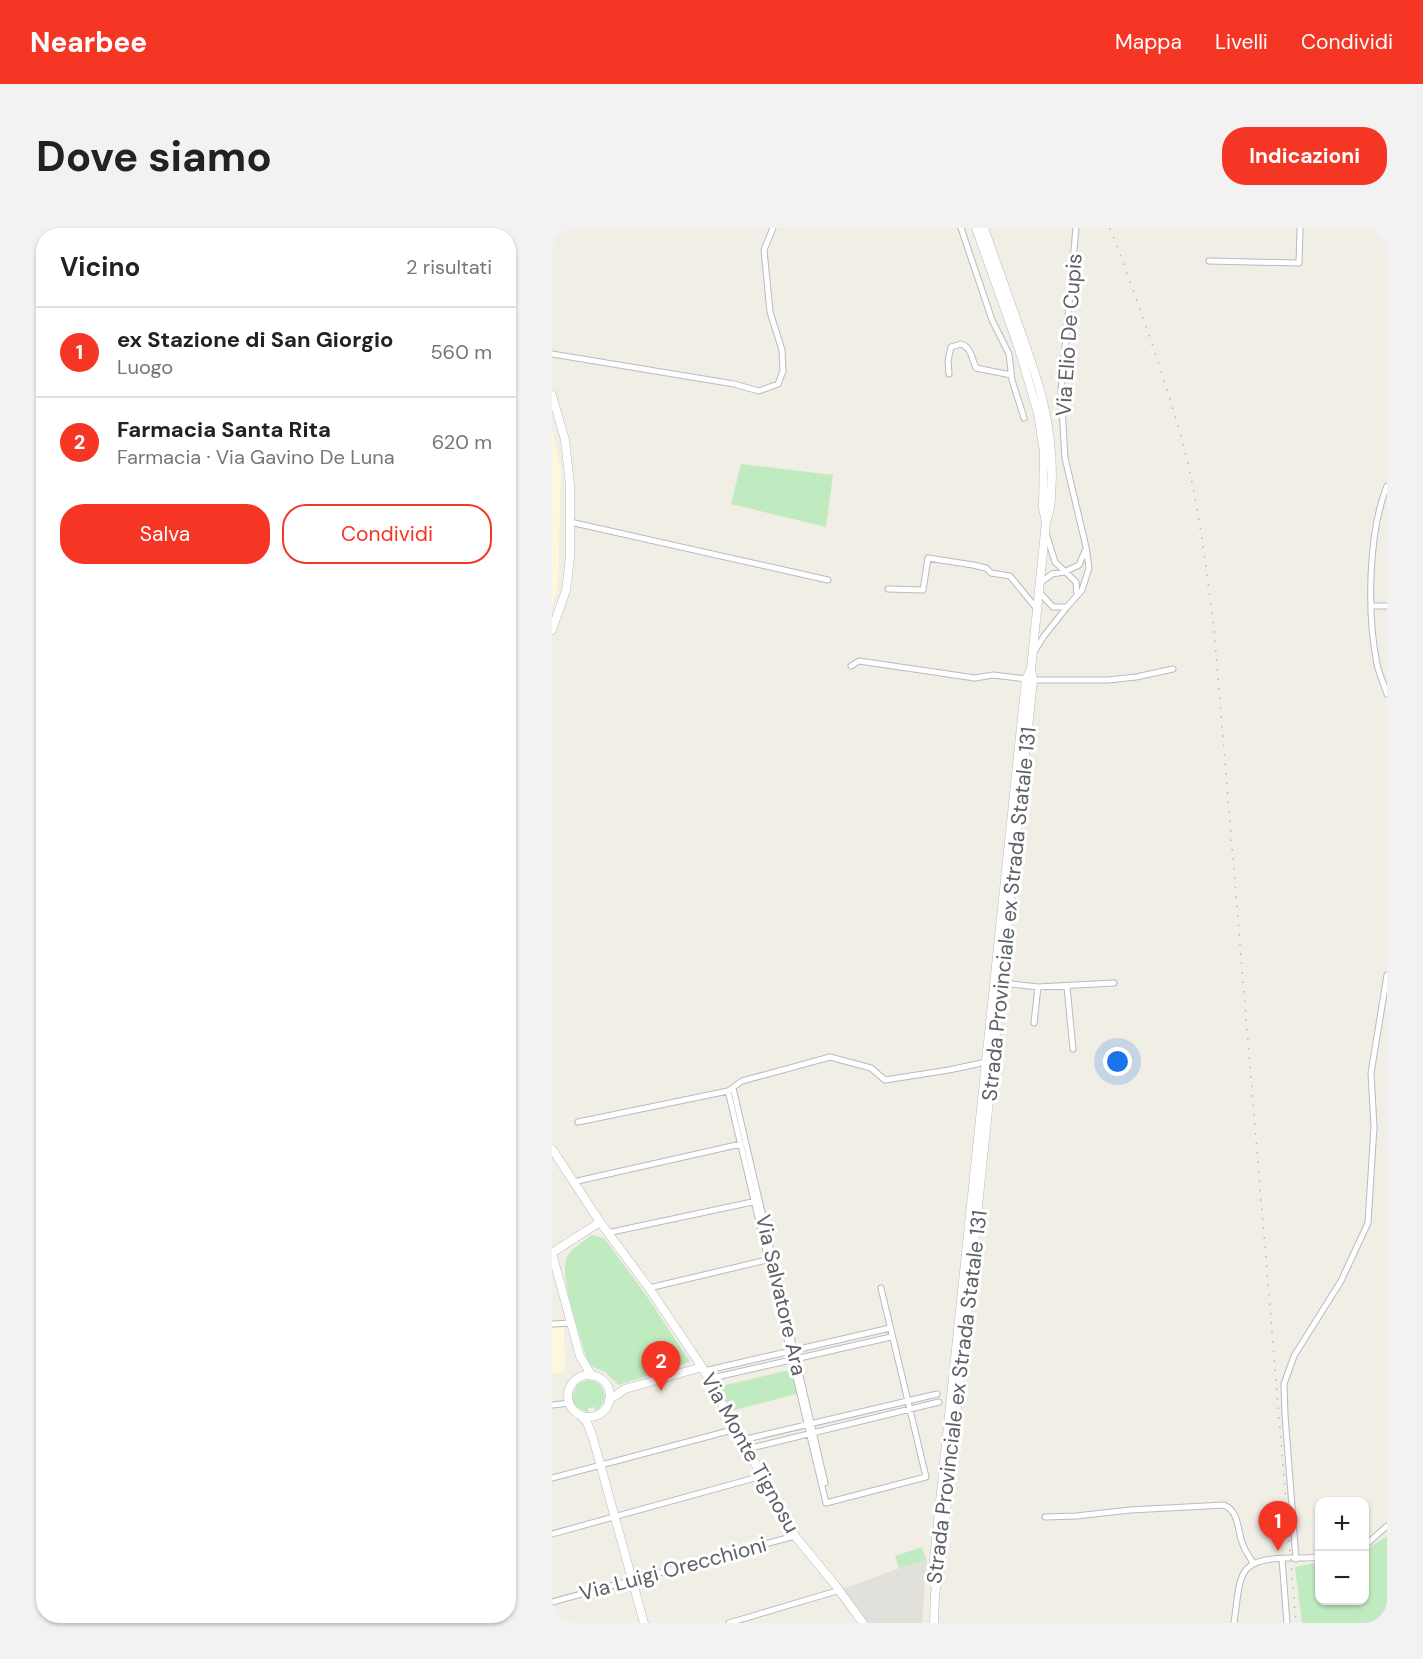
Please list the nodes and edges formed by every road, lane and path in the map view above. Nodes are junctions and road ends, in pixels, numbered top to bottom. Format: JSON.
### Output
{"nodes":[{"id":1,"x":773,"y":228,"type":"edge"},
{"id":2,"x":961,"y":228,"type":"edge"},
{"id":3,"x":976,"y":228,"type":"edge"},
{"id":4,"x":984,"y":228,"type":"edge"},
{"id":5,"x":1076,"y":228,"type":"edge"},
{"id":6,"x":1300,"y":228,"type":"edge"},
{"id":7,"x":1209,"y":261,"type":"dead end"},
{"id":8,"x":552,"y":354,"type":"edge"},
{"id":9,"x":949,"y":374,"type":"dead end"},
{"id":10,"x":1011,"y":375,"type":"junction"},
{"id":11,"x":552,"y":395,"type":"edge"},
{"id":12,"x":1024,"y":418,"type":"dead end"},
{"id":13,"x":1387,"y":486,"type":"edge"},
{"id":14,"x":570,"y":522,"type":"junction"},
{"id":15,"x":1046,"y":522,"type":"junction"},
{"id":16,"x":1045,"y":531,"type":"junction"},
{"id":17,"x":1086,"y":547,"type":"junction"},
{"id":18,"x":1064,"y":572,"type":"junction"},
{"id":19,"x":828,"y":580,"type":"dead end"},
{"id":20,"x":1040,"y":583,"type":"junction"},
{"id":21,"x":888,"y":589,"type":"dead end"},
{"id":22,"x":1039,"y":592,"type":"junction"},
{"id":23,"x":1076,"y":598,"type":"junction"},
{"id":24,"x":1372,"y":606,"type":"junction"},
{"id":25,"x":1387,"y":606,"type":"edge"},
{"id":26,"x":1067,"y":607,"type":"junction"},
{"id":27,"x":1037,"y":609,"type":"junction"},
{"id":28,"x":552,"y":630,"type":"edge"},
{"id":29,"x":1032,"y":656,"type":"junction"},
{"id":30,"x":851,"y":666,"type":"dead end"},
{"id":31,"x":1173,"y":669,"type":"dead end"},
{"id":32,"x":1029,"y":679,"type":"junction"},
{"id":33,"x":1387,"y":694,"type":"edge"},
{"id":34,"x":1387,"y":975,"type":"edge"},
{"id":35,"x":1002,"y":983,"type":"junction"},
{"id":36,"x":1114,"y":983,"type":"dead end"},
{"id":37,"x":1038,"y":987,"type":"junction"},
{"id":38,"x":1066,"y":987,"type":"junction"},
{"id":39,"x":1034,"y":1023,"type":"dead end"},
{"id":40,"x":1073,"y":1049,"type":"dead end"},
{"id":41,"x":986,"y":1062,"type":"junction"},
{"id":42,"x":730,"y":1090,"type":"junction"},
{"id":43,"x":578,"y":1122,"type":"dead end"},
{"id":44,"x":741,"y":1144,"type":"junction"},
{"id":45,"x":552,"y":1149,"type":"edge"},
{"id":46,"x":573,"y":1182,"type":"junction"},
{"id":47,"x":757,"y":1201,"type":"junction"},
{"id":48,"x":600,"y":1222,"type":"junction"},
{"id":49,"x":607,"y":1233,"type":"junction"},
{"id":50,"x":552,"y":1252,"type":"edge"},
{"id":51,"x":770,"y":1259,"type":"junction"},
{"id":52,"x":649,"y":1288,"type":"junction"},
{"id":53,"x":881,"y":1288,"type":"dead end"},
{"id":54,"x":571,"y":1323,"type":"junction"},
{"id":55,"x":552,"y":1324,"type":"edge"},
{"id":56,"x":890,"y":1328,"type":"junction"},
{"id":57,"x":891,"y":1336,"type":"junction"},
{"id":58,"x":792,"y":1351,"type":"junction"},
{"id":59,"x":580,"y":1356,"type":"junction"},
{"id":60,"x":794,"y":1359,"type":"junction"},
{"id":61,"x":704,"y":1372,"type":"junction"},
{"id":62,"x":592,"y":1376,"type":"junction"},
{"id":63,"x":579,"y":1378,"type":"junction"},
{"id":64,"x":607,"y":1386,"type":"junction"},
{"id":65,"x":625,"y":1389,"type":"junction"},
{"id":66,"x":937,"y":1394,"type":"dead end"},
{"id":67,"x":609,"y":1400,"type":"junction"},
{"id":68,"x":908,"y":1402,"type":"junction"},
{"id":69,"x":939,"y":1402,"type":"dead end"},
{"id":70,"x":570,"y":1403,"type":"junction"},
{"id":71,"x":552,"y":1405,"type":"edge"},
{"id":72,"x":910,"y":1410,"type":"junction"},
{"id":73,"x":599,"y":1414,"type":"junction"},
{"id":74,"x":580,"y":1415,"type":"junction"},
{"id":75,"x":809,"y":1424,"type":"junction"},
{"id":76,"x":736,"y":1429,"type":"junction"},
{"id":77,"x":811,"y":1433,"type":"junction"},
{"id":78,"x":592,"y":1436,"type":"junction"},
{"id":79,"x":742,"y":1440,"type":"junction"},
{"id":80,"x":747,"y":1449,"type":"junction"},
{"id":81,"x":600,"y":1466,"type":"junction"},
{"id":82,"x":762,"y":1476,"type":"junction"},
{"id":83,"x":552,"y":1478,"type":"edge"},
{"id":84,"x":614,"y":1516,"type":"junction"},
{"id":85,"x":1045,"y":1517,"type":"dead end"},
{"id":86,"x":1387,"y":1526,"type":"edge"},
{"id":87,"x":552,"y":1534,"type":"edge"},
{"id":88,"x":795,"y":1536,"type":"junction"},
{"id":89,"x":1369,"y":1542,"type":"edge"},
{"id":90,"x":1315,"y":1557,"type":"edge"},
{"id":91,"x":1282,"y":1559,"type":"junction"},
{"id":92,"x":1296,"y":1559,"type":"junction"},
{"id":93,"x":1253,"y":1563,"type":"junction"},
{"id":94,"x":633,"y":1582,"type":"junction"},
{"id":95,"x":840,"y":1590,"type":"junction"},
{"id":96,"x":935,"y":1594,"type":"junction"},
{"id":97,"x":552,"y":1602,"type":"edge"},
{"id":98,"x":644,"y":1623,"type":"edge"},
{"id":99,"x":729,"y":1623,"type":"edge"},
{"id":100,"x":863,"y":1623,"type":"edge"},
{"id":101,"x":934,"y":1623,"type":"edge"},
{"id":102,"x":1234,"y":1623,"type":"edge"},
{"id":103,"x":1287,"y":1623,"type":"edge"}],
"edges":[{"from":1,"to":8,"type":"street"},
{"from":2,"to":10,"type":"street"},
{"from":3,"to":15,"type":"main road","name":"Strada Provinciale ex Strada Statale 131"},
{"from":4,"to":15,"type":"main road","name":"Strada Provinciale ex Strada Statale 131"},
{"from":5,"to":17,"type":"street","name":"Via Elio De Cupis"},
{"from":6,"to":7,"type":"street"},
{"from":9,"to":10,"type":"street"},
{"from":10,"to":12,"type":"street"},
{"from":11,"to":14,"type":"main road"},
{"from":13,"to":24,"type":"street"},
{"from":14,"to":19,"type":"street"},
{"from":14,"to":28,"type":"main road"},
{"from":15,"to":16,"type":"main road","name":"Strada Provinciale ex Strada Statale 131"},
{"from":16,"to":18,"type":"street"},
{"from":16,"to":20,"type":"main road","name":"Strada Provinciale ex Strada Statale 131"},
{"from":17,"to":18,"type":"street"},
{"from":17,"to":23,"type":"street","name":"Via Elio De Cupis"},
{"from":18,"to":20,"type":"street"},
{"from":18,"to":23,"type":"street"},
{"from":20,"to":22,"type":"main road","name":"Strada Provinciale ex Strada Statale 131"},
{"from":21,"to":27,"type":"street"},
{"from":22,"to":26,"type":"street"},
{"from":22,"to":27,"type":"main road","name":"Strada Provinciale ex Strada Statale 131"},
{"from":23,"to":26,"type":"street","name":"Via Elio De Cupis"},
{"from":24,"to":25,"type":"street"},
{"from":24,"to":33,"type":"street"},
{"from":26,"to":29,"type":"street","name":"Via Elio De Cupis"},
{"from":27,"to":29,"type":"main road","name":"Strada Provinciale ex Strada Statale 131"},
{"from":29,"to":32,"type":"main road","name":"Strada Provinciale ex Strada Statale 131"},
{"from":30,"to":32,"type":"street"},
{"from":31,"to":32,"type":"street"},
{"from":32,"to":35,"type":"main road","name":"Strada Provinciale ex Strada Statale 131"},
{"from":32,"to":41,"type":"main road","name":"Strada Provinciale ex Strada Statale 131"},
{"from":34,"to":92,"type":"street"},
{"from":35,"to":37,"type":"street"},
{"from":35,"to":96,"type":"main road","name":"Strada Provinciale ex Strada Statale 131"},
{"from":36,"to":38,"type":"street"},
{"from":37,"to":38,"type":"street"},
{"from":37,"to":39,"type":"street"},
{"from":38,"to":40,"type":"street"},
{"from":41,"to":42,"type":"street"},
{"from":41,"to":96,"type":"main road","name":"Strada Provinciale ex Strada Statale 131"},
{"from":42,"to":43,"type":"street"},
{"from":42,"to":44,"type":"street","name":"Via Salvatore Ara"},
{"from":42,"to":47,"type":"street","name":"Via Salvatore Ara"},
{"from":44,"to":46,"type":"street"},
{"from":44,"to":47,"type":"street","name":"Via Salvatore Ara"},
{"from":45,"to":46,"type":"main road","name":"Via Monte Tignosu"},
{"from":46,"to":48,"type":"main road","name":"Via Monte Tignosu"},
{"from":47,"to":49,"type":"street"},
{"from":47,"to":51,"type":"street","name":"Via Salvatore Ara"},
{"from":48,"to":49,"type":"main road","name":"Via Monte Tignosu"},
{"from":48,"to":50,"type":"main road"},
{"from":49,"to":52,"type":"main road","name":"Via Monte Tignosu"},
{"from":50,"to":54,"type":"main road"},
{"from":51,"to":52,"type":"street"},
{"from":51,"to":58,"type":"street","name":"Via Salvatore Ara"},
{"from":52,"to":61,"type":"main road","name":"Via Monte Tignosu"},
{"from":53,"to":56,"type":"street"},
{"from":54,"to":55,"type":"street"},
{"from":54,"to":59,"type":"main road"},
{"from":56,"to":57,"type":"street"},
{"from":56,"to":58,"type":"street"},
{"from":57,"to":60,"type":"street"},
{"from":57,"to":68,"type":"street"},
{"from":58,"to":60,"type":"street","name":"Via Salvatore Ara"},
{"from":58,"to":61,"type":"street"},
{"from":59,"to":62,"type":"main road"},
{"from":59,"to":63,"type":"main road"},
{"from":60,"to":61,"type":"street"},
{"from":60,"to":75,"type":"street","name":"Via Salvatore Ara"},
{"from":61,"to":65,"type":"main road"},
{"from":61,"to":76,"type":"main road","name":"Via Monte Tignosu"},
{"from":62,"to":63,"type":"main road"},
{"from":62,"to":64,"type":"main road"},
{"from":63,"to":70,"type":"main road"},
{"from":64,"to":65,"type":"main road"},
{"from":64,"to":67,"type":"main road"},
{"from":65,"to":67,"type":"main road"},
{"from":66,"to":68,"type":"street"},
{"from":67,"to":73,"type":"main road"},
{"from":68,"to":72,"type":"street"},
{"from":68,"to":75,"type":"street"},
{"from":69,"to":72,"type":"street"},
{"from":70,"to":71,"type":"street"},
{"from":70,"to":74,"type":"main road"},
{"from":72,"to":77,"type":"street"},
{"from":72,"to":77,"type":"street","name":"Via Salvatore Ara"},
{"from":73,"to":74,"type":"main road"},
{"from":73,"to":78,"type":"main road"},
{"from":74,"to":78,"type":"main road"},
{"from":75,"to":77,"type":"street","name":"Via Salvatore Ara"},
{"from":75,"to":79,"type":"street"},
{"from":76,"to":79,"type":"main road","name":"Via Monte Tignosu"},
{"from":76,"to":81,"type":"street"},
{"from":77,"to":80,"type":"street"},
{"from":78,"to":81,"type":"main road"},
{"from":79,"to":80,"type":"main road","name":"Via Monte Tignosu"},
{"from":80,"to":82,"type":"main road","name":"Via Monte Tignosu"},
{"from":81,"to":83,"type":"street"},
{"from":81,"to":84,"type":"main road"},
{"from":82,"to":84,"type":"street"},
{"from":82,"to":88,"type":"main road","name":"Via Monte Tignosu"},
{"from":84,"to":87,"type":"street"},
{"from":84,"to":94,"type":"main road"},
{"from":85,"to":93,"type":"street"},
{"from":86,"to":89,"type":"street"},
{"from":88,"to":94,"type":"street","name":"Via Luigi Orecchioni"},
{"from":88,"to":95,"type":"main road","name":"Via Monte Tignosu"},
{"from":90,"to":92,"type":"street"},
{"from":91,"to":92,"type":"street"},
{"from":91,"to":93,"type":"street"},
{"from":91,"to":103,"type":"street"},
{"from":93,"to":102,"type":"street"},
{"from":94,"to":97,"type":"street","name":"Via Luigi Orecchioni"},
{"from":94,"to":98,"type":"main road"},
{"from":95,"to":99,"type":"street"},
{"from":95,"to":100,"type":"main road","name":"Via Monte Tignosu"},
{"from":96,"to":101,"type":"main road"}]}
